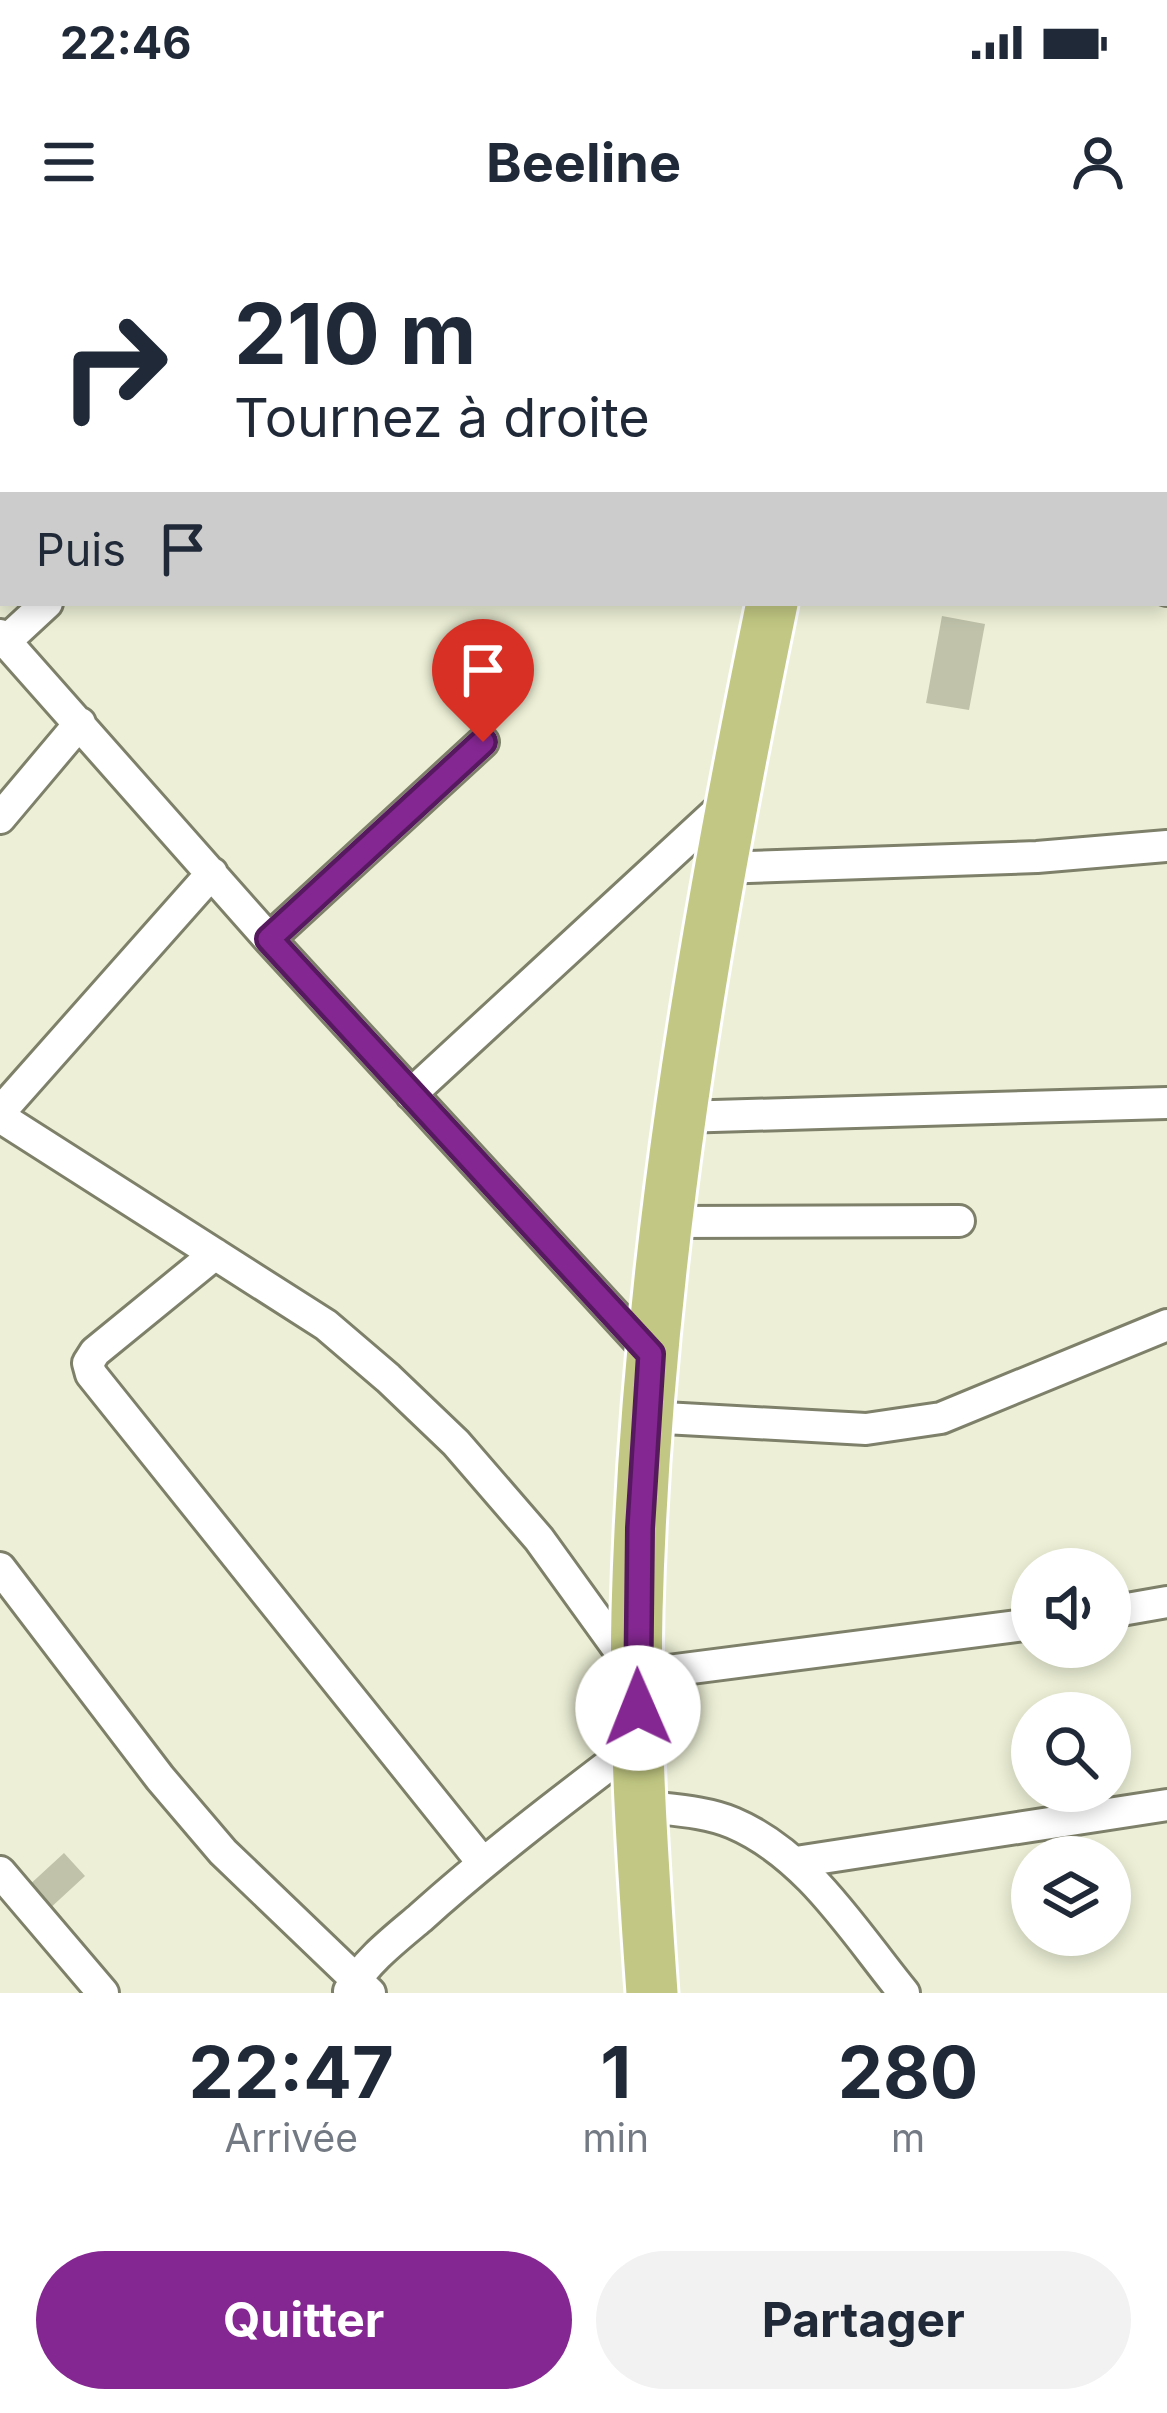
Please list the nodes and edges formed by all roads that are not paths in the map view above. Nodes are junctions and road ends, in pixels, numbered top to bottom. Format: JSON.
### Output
{"nodes":[{"id":1,"x":43,"y":606,"type":"edge"},
{"id":2,"x":771,"y":606,"type":"edge"},
{"id":3,"x":3,"y":638,"type":"edge"},
{"id":4,"x":80,"y":723,"type":"junction"},
{"id":5,"x":483,"y":742,"type":"dead end"},
{"id":6,"x":732,"y":798,"type":"junction"},
{"id":7,"x":0,"y":818,"type":"edge"},
{"id":8,"x":1167,"y":846,"type":"edge"},
{"id":9,"x":718,"y":868,"type":"junction"},
{"id":10,"x":212,"y":873,"type":"junction"},
{"id":11,"x":269,"y":939,"type":"junction"},
{"id":12,"x":411,"y":1094,"type":"junction"},
{"id":13,"x":1167,"y":1103,"type":"edge"},
{"id":14,"x":0,"y":1115,"type":"edge"},
{"id":15,"x":680,"y":1117,"type":"junction"},
{"id":16,"x":959,"y":1221,"type":"dead end"},
{"id":17,"x":665,"y":1222,"type":"junction"},
{"id":18,"x":214,"y":1254,"type":"junction"},
{"id":19,"x":1167,"y":1326,"type":"edge"},
{"id":20,"x":651,"y":1354,"type":"junction"},
{"id":21,"x":646,"y":1417,"type":"junction"},
{"id":22,"x":0,"y":1568,"type":"edge"},
{"id":23,"x":1167,"y":1602,"type":"edge"},
{"id":24,"x":1131,"y":1608,"type":"edge"},
{"id":25,"x":1011,"y":1627,"type":"edge"},
{"id":26,"x":637,"y":1675,"type":"junction"},
{"id":27,"x":639,"y":1742,"type":"junction"},
{"id":28,"x":1167,"y":1805,"type":"edge"},
{"id":29,"x":640,"y":1806,"type":"junction"},
{"id":30,"x":482,"y":1862,"type":"junction"},
{"id":31,"x":796,"y":1862,"type":"junction"},
{"id":32,"x":0,"y":1872,"type":"edge"},
{"id":33,"x":358,"y":1988,"type":"edge"},
{"id":34,"x":103,"y":1993,"type":"edge"},
{"id":35,"x":652,"y":1993,"type":"edge"},
{"id":36,"x":904,"y":1993,"type":"edge"}],
"edges":[{"from":1,"to":3,"type":"street"},
{"from":2,"to":6,"type":"highway"},
{"from":3,"to":4,"type":"street"},
{"from":4,"to":7,"type":"street"},
{"from":4,"to":10,"type":"street"},
{"from":5,"to":11,"type":"street"},
{"from":6,"to":9,"type":"highway"},
{"from":6,"to":12,"type":"street"},
{"from":8,"to":9,"type":"street"},
{"from":9,"to":15,"type":"highway"},
{"from":10,"to":11,"type":"street"},
{"from":10,"to":14,"type":"street"},
{"from":11,"to":12,"type":"street"},
{"from":12,"to":20,"type":"street"},
{"from":13,"to":15,"type":"street"},
{"from":14,"to":18,"type":"street"},
{"from":15,"to":17,"type":"highway"},
{"from":16,"to":17,"type":"street"},
{"from":17,"to":20,"type":"highway"},
{"from":18,"to":26,"type":"street"},
{"from":18,"to":30,"type":"street"},
{"from":19,"to":21,"type":"street"},
{"from":20,"to":21,"type":"highway"},
{"from":21,"to":26,"type":"highway"},
{"from":22,"to":33,"type":"street"},
{"from":23,"to":24,"type":"street"},
{"from":25,"to":26,"type":"street"},
{"from":26,"to":27,"type":"highway"},
{"from":27,"to":29,"type":"highway"},
{"from":27,"to":30,"type":"street"},
{"from":28,"to":31,"type":"street"},
{"from":29,"to":31,"type":"street"},
{"from":29,"to":35,"type":"highway"},
{"from":30,"to":33,"type":"street"},
{"from":31,"to":36,"type":"street"},
{"from":32,"to":34,"type":"street"}]}
